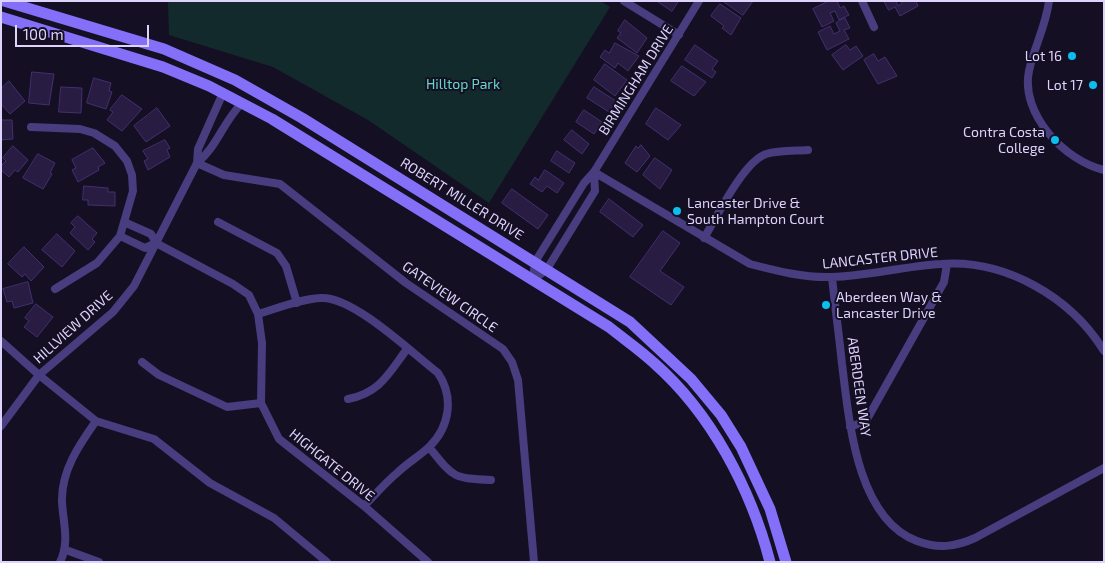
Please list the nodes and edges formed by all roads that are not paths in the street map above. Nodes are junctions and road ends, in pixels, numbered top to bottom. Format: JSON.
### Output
{"nodes":[{"id":1,"x":4,"y":1,"type":"edge"},
{"id":2,"x":624,"y":1,"type":"edge"},
{"id":3,"x":699,"y":1,"type":"edge"},
{"id":4,"x":862,"y":1,"type":"edge"},
{"id":5,"x":1049,"y":1,"type":"edge"},
{"id":6,"x":17,"y":3,"type":"edge"},
{"id":7,"x":1,"y":17,"type":"edge"},
{"id":8,"x":874,"y":27,"type":"dead end"},
{"id":9,"x":679,"y":35,"type":"junction"},
{"id":10,"x":223,"y":93,"type":"junction"},
{"id":11,"x":242,"y":103,"type":"junction"},
{"id":12,"x":31,"y":127,"type":"dead end"},
{"id":13,"x":808,"y":150,"type":"dead end"},
{"id":14,"x":197,"y":163,"type":"junction"},
{"id":15,"x":1104,"y":170,"type":"edge"},
{"id":16,"x":594,"y":172,"type":"junction"},
{"id":17,"x":124,"y":222,"type":"junction"},
{"id":18,"x":218,"y":222,"type":"dead end"},
{"id":19,"x":120,"y":236,"type":"junction"},
{"id":20,"x":704,"y":238,"type":"junction"},
{"id":21,"x":156,"y":243,"type":"junction"},
{"id":22,"x":535,"y":262,"type":"junction"},
{"id":23,"x":947,"y":264,"type":"junction"},
{"id":24,"x":547,"y":269,"type":"junction"},
{"id":25,"x":832,"y":277,"type":"junction"},
{"id":26,"x":533,"y":280,"type":"junction"},
{"id":27,"x":56,"y":290,"type":"dead end"},
{"id":28,"x":297,"y":303,"type":"junction"},
{"id":29,"x":258,"y":314,"type":"junction"},
{"id":30,"x":1,"y":341,"type":"edge"},
{"id":31,"x":408,"y":349,"type":"junction"},
{"id":32,"x":1104,"y":351,"type":"edge"},
{"id":33,"x":142,"y":362,"type":"dead end"},
{"id":34,"x":39,"y":375,"type":"junction"},
{"id":35,"x":348,"y":399,"type":"dead end"},
{"id":36,"x":261,"y":403,"type":"junction"},
{"id":37,"x":96,"y":421,"type":"junction"},
{"id":38,"x":1,"y":426,"type":"edge"},
{"id":39,"x":850,"y":427,"type":"junction"},
{"id":40,"x":430,"y":447,"type":"junction"},
{"id":41,"x":1104,"y":468,"type":"edge"},
{"id":42,"x":491,"y":480,"type":"dead end"},
{"id":43,"x":364,"y":506,"type":"junction"},
{"id":44,"x":66,"y":550,"type":"junction"},
{"id":45,"x":60,"y":562,"type":"edge"},
{"id":46,"x":99,"y":562,"type":"edge"},
{"id":47,"x":327,"y":562,"type":"edge"},
{"id":48,"x":428,"y":562,"type":"edge"},
{"id":49,"x":534,"y":562,"type":"edge"},
{"id":50,"x":770,"y":562,"type":"edge"},
{"id":51,"x":786,"y":562,"type":"edge"}],
"edges":[{"from":1,"to":6,"type":"main road","name":"ROBERT MILLER DRIVE"},
{"from":2,"to":9,"type":"street"},
{"from":3,"to":9,"type":"street","name":"BIRMINGHAM DRIVE"},
{"from":4,"to":8,"type":"street"},
{"from":5,"to":15,"type":"street"},
{"from":6,"to":22,"type":"main road","name":"ROBERT MILLER DRIVE"},
{"from":7,"to":10,"type":"main road"},
{"from":9,"to":16,"type":"street","name":"BIRMINGHAM DRIVE"},
{"from":10,"to":11,"type":"main road"},
{"from":10,"to":14,"type":"street"},
{"from":11,"to":14,"type":"street"},
{"from":11,"to":26,"type":"main road"},
{"from":12,"to":17,"type":"street"},
{"from":13,"to":20,"type":"street"},
{"from":14,"to":21,"type":"street","name":"HILLVIEW DRIVE"},
{"from":14,"to":49,"type":"street","name":"GATEVIEW CIRCLE"},
{"from":16,"to":20,"type":"street","name":"LANCASTER DRIVE"},
{"from":16,"to":22,"type":"street","name":"BIRMINGHAM DRIVE"},
{"from":16,"to":24,"type":"street","name":"BIRMINGHAM DRIVE"},
{"from":17,"to":19,"type":"street"},
{"from":17,"to":21,"type":"street","name":"HIGHGATE DRIVE"},
{"from":18,"to":28,"type":"street"},
{"from":19,"to":21,"type":"street"},
{"from":19,"to":27,"type":"street"},
{"from":20,"to":25,"type":"street","name":"LANCASTER DRIVE"},
{"from":21,"to":29,"type":"street","name":"HIGHGATE DRIVE"},
{"from":21,"to":34,"type":"street","name":"HILLVIEW DRIVE"},
{"from":22,"to":24,"type":"main road","name":"ROBERT MILLER DRIVE"},
{"from":22,"to":26,"type":"street","name":"BIRMINGHAM DRIVE"},
{"from":23,"to":25,"type":"street","name":"LANCASTER DRIVE"},
{"from":23,"to":32,"type":"street","name":"LANCASTER DRIVE"},
{"from":23,"to":39,"type":"street"},
{"from":24,"to":26,"type":"street","name":"BIRMINGHAM DRIVE"},
{"from":24,"to":51,"type":"main road","name":"ROBERT MILLER DRIVE"},
{"from":25,"to":39,"type":"street","name":"ABERDEEN WAY"},
{"from":26,"to":50,"type":"main road"},
{"from":28,"to":29,"type":"street"},
{"from":28,"to":31,"type":"street"},
{"from":29,"to":36,"type":"street","name":"HIGHGATE DRIVE"},
{"from":30,"to":34,"type":"street"},
{"from":31,"to":35,"type":"street"},
{"from":31,"to":40,"type":"street"},
{"from":33,"to":36,"type":"street"},
{"from":34,"to":37,"type":"street"},
{"from":34,"to":38,"type":"street","name":"HILLVIEW DRIVE"},
{"from":36,"to":43,"type":"street","name":"HIGHGATE DRIVE"},
{"from":37,"to":44,"type":"street"},
{"from":37,"to":47,"type":"street"},
{"from":39,"to":41,"type":"street","name":"ABERDEEN WAY"},
{"from":40,"to":42,"type":"street"},
{"from":40,"to":43,"type":"street"},
{"from":43,"to":48,"type":"street","name":"HIGHGATE DRIVE"},
{"from":44,"to":45,"type":"street"},
{"from":44,"to":46,"type":"street"}]}
